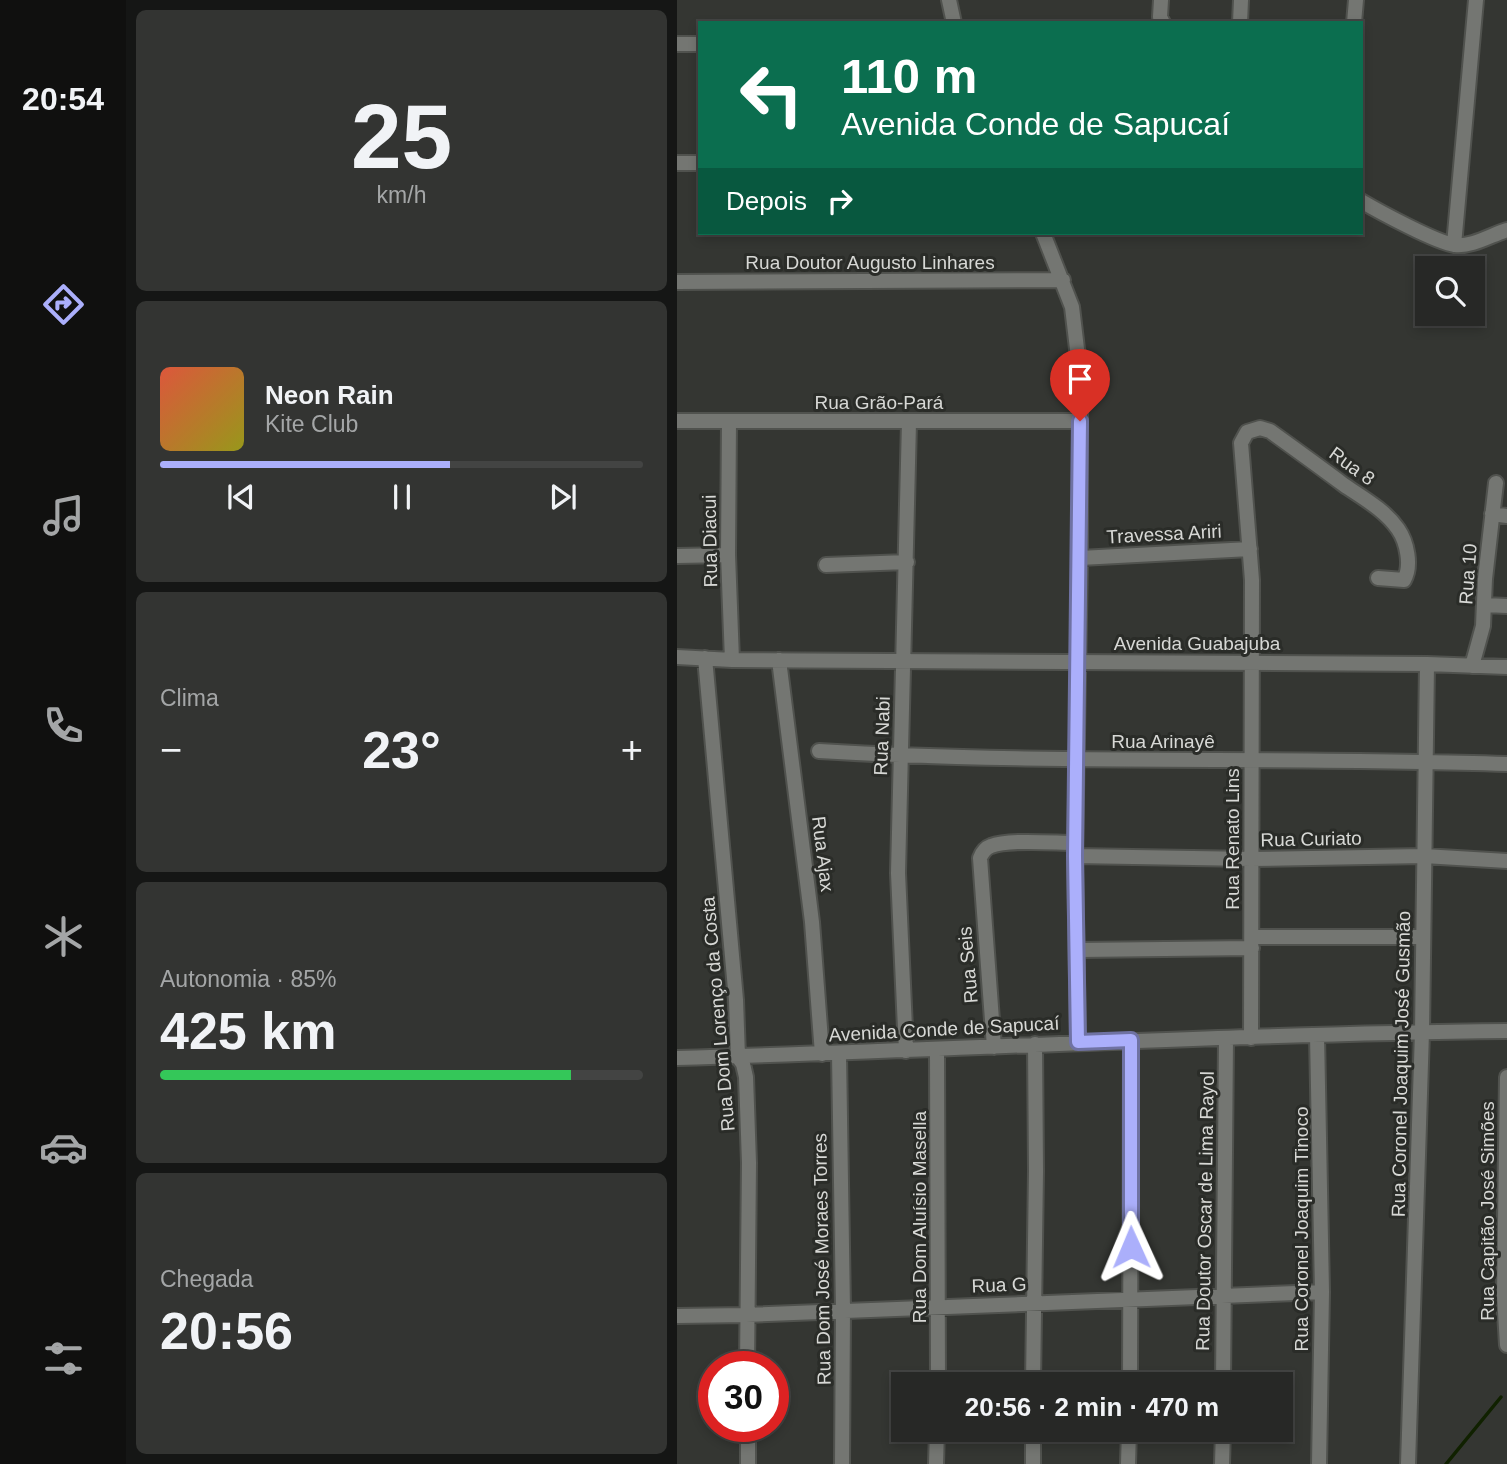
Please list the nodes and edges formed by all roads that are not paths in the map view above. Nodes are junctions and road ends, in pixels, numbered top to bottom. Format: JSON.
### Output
{"nodes":[{"id":1,"x":949,"y":0,"type":"edge"},
{"id":2,"x":1161,"y":0,"type":"edge"},
{"id":3,"x":1241,"y":0,"type":"edge"},
{"id":4,"x":1356,"y":0,"type":"edge"},
{"id":5,"x":1476,"y":0,"type":"edge"},
{"id":6,"x":954,"y":21,"type":"edge"},
{"id":7,"x":1162,"y":21,"type":"edge"},
{"id":8,"x":1239,"y":21,"type":"edge"},
{"id":9,"x":1354,"y":21,"type":"edge"},
{"id":10,"x":677,"y":44,"type":"edge"},
{"id":11,"x":698,"y":44,"type":"edge"},
{"id":12,"x":677,"y":163,"type":"edge"},
{"id":13,"x":698,"y":163,"type":"edge"},
{"id":14,"x":1363,"y":202,"type":"edge"},
{"id":15,"x":1507,"y":230,"type":"edge"},
{"id":16,"x":1044,"y":235,"type":"edge"},
{"id":17,"x":1455,"y":245,"type":"junction"},
{"id":18,"x":1063,"y":280,"type":"junction"},
{"id":19,"x":677,"y":282,"type":"edge"},
{"id":20,"x":677,"y":421,"type":"edge"},
{"id":21,"x":729,"y":421,"type":"junction"},
{"id":22,"x":1080,"y":421,"type":"junction"},
{"id":23,"x":909,"y":422,"type":"junction"},
{"id":24,"x":1244,"y":472,"type":"joint"},
{"id":25,"x":1496,"y":483,"type":"dead end"},
{"id":26,"x":1499,"y":515,"type":"edge"},
{"id":27,"x":1250,"y":549,"type":"junction"},
{"id":28,"x":728,"y":555,"type":"junction"},
{"id":29,"x":677,"y":556,"type":"edge"},
{"id":30,"x":1080,"y":558,"type":"junction"},
{"id":31,"x":907,"y":562,"type":"junction"},
{"id":32,"x":826,"y":565,"type":"dead end"},
{"id":33,"x":1378,"y":578,"type":"dead end"},
{"id":34,"x":1485,"y":605,"type":"junction"},
{"id":35,"x":1507,"y":606,"type":"edge"},
{"id":36,"x":677,"y":657,"type":"edge"},
{"id":37,"x":705,"y":658,"type":"junction"},
{"id":38,"x":732,"y":660,"type":"junction"},
{"id":39,"x":779,"y":660,"type":"junction"},
{"id":40,"x":903,"y":660,"type":"junction"},
{"id":41,"x":1078,"y":662,"type":"junction"},
{"id":42,"x":1252,"y":663,"type":"junction"},
{"id":43,"x":1427,"y":664,"type":"junction"},
{"id":44,"x":1472,"y":666,"type":"junction"},
{"id":45,"x":1507,"y":667,"type":"edge"},
{"id":46,"x":819,"y":751,"type":"dead end"},
{"id":47,"x":900,"y":756,"type":"junction"},
{"id":48,"x":1252,"y":759,"type":"junction"},
{"id":49,"x":1077,"y":761,"type":"junction"},
{"id":50,"x":1427,"y":761,"type":"junction"},
{"id":51,"x":1507,"y":764,"type":"edge"},
{"id":52,"x":1075,"y":850,"type":"junction"},
{"id":53,"x":1424,"y":856,"type":"junction"},
{"id":54,"x":1251,"y":859,"type":"junction"},
{"id":55,"x":1507,"y":861,"type":"edge"},
{"id":56,"x":980,"y":880,"type":"joint"},
{"id":57,"x":1423,"y":937,"type":"junction"},
{"id":58,"x":1252,"y":942,"type":"junction"},
{"id":59,"x":1078,"y":950,"type":"junction"},
{"id":60,"x":1507,"y":1031,"type":"edge"},
{"id":61,"x":1422,"y":1032,"type":"junction"},
{"id":62,"x":1317,"y":1035,"type":"junction"},
{"id":63,"x":1251,"y":1038,"type":"junction"},
{"id":64,"x":1226,"y":1039,"type":"junction"},
{"id":65,"x":1131,"y":1040,"type":"junction"},
{"id":66,"x":1078,"y":1042,"type":"junction"},
{"id":67,"x":1035,"y":1044,"type":"junction"},
{"id":68,"x":994,"y":1047,"type":"junction"},
{"id":69,"x":906,"y":1051,"type":"junction"},
{"id":70,"x":937,"y":1051,"type":"junction"},
{"id":71,"x":822,"y":1054,"type":"junction"},
{"id":72,"x":839,"y":1054,"type":"junction"},
{"id":73,"x":738,"y":1057,"type":"junction"},
{"id":74,"x":677,"y":1058,"type":"edge"},
{"id":75,"x":1507,"y":1077,"type":"edge"},
{"id":76,"x":1322,"y":1292,"type":"junction"},
{"id":77,"x":1224,"y":1297,"type":"junction"},
{"id":78,"x":1132,"y":1299,"type":"junction"},
{"id":79,"x":1033,"y":1303,"type":"junction"},
{"id":80,"x":939,"y":1306,"type":"junction"},
{"id":81,"x":843,"y":1310,"type":"junction"},
{"id":82,"x":746,"y":1315,"type":"junction"},
{"id":83,"x":677,"y":1316,"type":"edge"},
{"id":84,"x":1507,"y":1345,"type":"edge"},
{"id":85,"x":747,"y":1351,"type":"edge"},
{"id":86,"x":938,"y":1372,"type":"edge"},
{"id":87,"x":1033,"y":1372,"type":"edge"},
{"id":88,"x":1130,"y":1372,"type":"edge"},
{"id":89,"x":1223,"y":1372,"type":"edge"},
{"id":90,"x":748,"y":1442,"type":"edge"},
{"id":91,"x":937,"y":1442,"type":"edge"},
{"id":92,"x":1033,"y":1442,"type":"edge"},
{"id":93,"x":1129,"y":1442,"type":"edge"},
{"id":94,"x":1223,"y":1442,"type":"edge"},
{"id":95,"x":748,"y":1464,"type":"edge"},
{"id":96,"x":841,"y":1464,"type":"edge"},
{"id":97,"x":936,"y":1464,"type":"edge"},
{"id":98,"x":1033,"y":1464,"type":"edge"},
{"id":99,"x":1129,"y":1464,"type":"edge"},
{"id":100,"x":1222,"y":1464,"type":"edge"},
{"id":101,"x":1319,"y":1464,"type":"edge"},
{"id":102,"x":1408,"y":1464,"type":"edge"}],
"edges":[{"from":1,"to":6,"type":"street"},
{"from":2,"to":7,"type":"street"},
{"from":3,"to":8,"type":"street"},
{"from":4,"to":9,"type":"street"},
{"from":5,"to":17,"type":"street"},
{"from":10,"to":11,"type":"street"},
{"from":12,"to":13,"type":"street"},
{"from":14,"to":17,"type":"street"},
{"from":15,"to":17,"type":"street"},
{"from":16,"to":18,"type":"street"},
{"from":18,"to":19,"type":"street","name":"Rua Doutor Augusto Linhares"},
{"from":18,"to":22,"type":"street"},
{"from":20,"to":21,"type":"street","name":"Rua Grão-Pará"},
{"from":21,"to":23,"type":"street","name":"Rua Grão-Pará"},
{"from":21,"to":28,"type":"street","name":"Rua Diacui"},
{"from":22,"to":23,"type":"street","name":"Rua Grão-Pará"},
{"from":22,"to":30,"type":"street"},
{"from":23,"to":31,"type":"street","name":"Rua Nabi"},
{"from":24,"to":27,"type":"street","name":"Rua Renato Lins"},
{"from":24,"to":33,"type":"street","name":"Rua 8"},
{"from":25,"to":26,"type":"street","name":"Rua 10"},
{"from":26,"to":34,"type":"street","name":"Rua 10"},
{"from":27,"to":30,"type":"street","name":"Travessa Ariri"},
{"from":27,"to":42,"type":"street","name":"Rua Renato Lins"},
{"from":28,"to":29,"type":"street"},
{"from":28,"to":38,"type":"street","name":"Rua Diacui"},
{"from":30,"to":41,"type":"street"},
{"from":31,"to":32,"type":"street"},
{"from":31,"to":40,"type":"street","name":"Rua Nabi"},
{"from":34,"to":35,"type":"street"},
{"from":34,"to":44,"type":"street","name":"Rua 10"},
{"from":36,"to":37,"type":"street","name":"Avenida Guabajuba"},
{"from":37,"to":38,"type":"street","name":"Avenida Guabajuba"},
{"from":37,"to":73,"type":"street","name":"Rua Dom Lorenço da Costa"},
{"from":38,"to":39,"type":"street","name":"Avenida Guabajuba"},
{"from":39,"to":40,"type":"street","name":"Avenida Guabajuba"},
{"from":39,"to":71,"type":"street","name":"Rua Ajax"},
{"from":40,"to":41,"type":"street","name":"Avenida Guabajuba"},
{"from":40,"to":47,"type":"street","name":"Rua Nabi"},
{"from":41,"to":42,"type":"street","name":"Avenida Guabajuba"},
{"from":41,"to":49,"type":"street"},
{"from":42,"to":43,"type":"street","name":"Avenida Guabajuba"},
{"from":42,"to":48,"type":"street","name":"Rua Renato Lins"},
{"from":43,"to":44,"type":"street","name":"Avenida Guabajuba"},
{"from":43,"to":50,"type":"street","name":"Rua Coronel Joaquim José Gusmão"},
{"from":44,"to":45,"type":"street","name":"Avenida Guabajuba"},
{"from":46,"to":47,"type":"street","name":"Rua Arinayê"},
{"from":47,"to":49,"type":"street","name":"Rua Arinayê"},
{"from":47,"to":69,"type":"street","name":"Rua Nabi"},
{"from":48,"to":49,"type":"street","name":"Rua Arinayê"},
{"from":48,"to":50,"type":"street","name":"Rua Arinayê"},
{"from":48,"to":54,"type":"street","name":"Rua Renato Lins"},
{"from":49,"to":52,"type":"street"},
{"from":50,"to":51,"type":"street","name":"Rua Arinayê"},
{"from":50,"to":53,"type":"street","name":"Rua Coronel Joaquim José Gusmão"},
{"from":52,"to":54,"type":"street","name":"Rua Curiato"},
{"from":52,"to":56,"type":"street","name":"Rua Curiato"},
{"from":52,"to":59,"type":"street"},
{"from":53,"to":54,"type":"street","name":"Rua Curiato"},
{"from":53,"to":55,"type":"street","name":"Rua Curiato"},
{"from":53,"to":57,"type":"street","name":"Rua Coronel Joaquim José Gusmão"},
{"from":54,"to":58,"type":"street","name":"Rua Renato Lins"},
{"from":56,"to":68,"type":"street","name":"Rua Seis"},
{"from":57,"to":58,"type":"street"},
{"from":57,"to":61,"type":"street","name":"Rua Coronel Joaquim José Gusmão"},
{"from":58,"to":59,"type":"street"},
{"from":58,"to":63,"type":"street","name":"Rua Renato Lins"},
{"from":59,"to":66,"type":"street"},
{"from":60,"to":61,"type":"street","name":"Avenida Conde de Sapucaí"},
{"from":61,"to":62,"type":"street","name":"Avenida Conde de Sapucaí"},
{"from":61,"to":102,"type":"street","name":"Rua Coronel Joaquim José Gusmão"},
{"from":62,"to":63,"type":"street","name":"Avenida Conde de Sapucaí"},
{"from":62,"to":76,"type":"street","name":"Rua Coronel Joaquim Tinoco"},
{"from":63,"to":64,"type":"street","name":"Avenida Conde de Sapucaí"},
{"from":64,"to":65,"type":"street","name":"Avenida Conde de Sapucaí"},
{"from":64,"to":77,"type":"street","name":"Rua Doutor Oscar de Lima Rayol"},
{"from":65,"to":66,"type":"street","name":"Avenida Conde de Sapucaí"},
{"from":65,"to":78,"type":"street"},
{"from":66,"to":67,"type":"street","name":"Avenida Conde de Sapucaí"},
{"from":67,"to":68,"type":"street","name":"Avenida Conde de Sapucaí"},
{"from":67,"to":79,"type":"street"},
{"from":68,"to":70,"type":"street","name":"Avenida Conde de Sapucaí"},
{"from":69,"to":70,"type":"street","name":"Avenida Conde de Sapucaí"},
{"from":69,"to":72,"type":"street","name":"Avenida Conde de Sapucaí"},
{"from":70,"to":80,"type":"street","name":"Rua Dom Aluísio Masella"},
{"from":71,"to":72,"type":"street","name":"Avenida Conde de Sapucaí"},
{"from":71,"to":73,"type":"street","name":"Avenida Conde de Sapucaí"},
{"from":72,"to":81,"type":"street","name":"Rua Dom José Moraes Torres"},
{"from":73,"to":74,"type":"street","name":"Avenida Conde de Sapucaí"},
{"from":73,"to":82,"type":"street","name":"Rua Dom Lorenço da Costa"},
{"from":75,"to":84,"type":"street","name":"Rua Capitão José Simões"},
{"from":76,"to":77,"type":"street","name":"Rua G"},
{"from":76,"to":101,"type":"street","name":"Rua Coronel Joaquim Tinoco"},
{"from":77,"to":78,"type":"street","name":"Rua G"},
{"from":77,"to":89,"type":"street","name":"Rua Doutor Oscar de Lima Rayol"},
{"from":78,"to":79,"type":"street","name":"Rua G"},
{"from":78,"to":88,"type":"street"},
{"from":79,"to":80,"type":"street","name":"Rua G"},
{"from":79,"to":87,"type":"street"},
{"from":80,"to":81,"type":"street","name":"Rua G"},
{"from":80,"to":86,"type":"street","name":"Rua Dom Aluísio Masella"},
{"from":81,"to":82,"type":"street","name":"Rua G"},
{"from":81,"to":96,"type":"street","name":"Rua Dom José Moraes Torres"},
{"from":82,"to":83,"type":"street","name":"Rua G"},
{"from":82,"to":85,"type":"street","name":"Rua Dom Lorenço da Costa"},
{"from":90,"to":95,"type":"street"},
{"from":91,"to":97,"type":"street"},
{"from":92,"to":98,"type":"street"},
{"from":93,"to":99,"type":"street"},
{"from":94,"to":100,"type":"street"}]}
